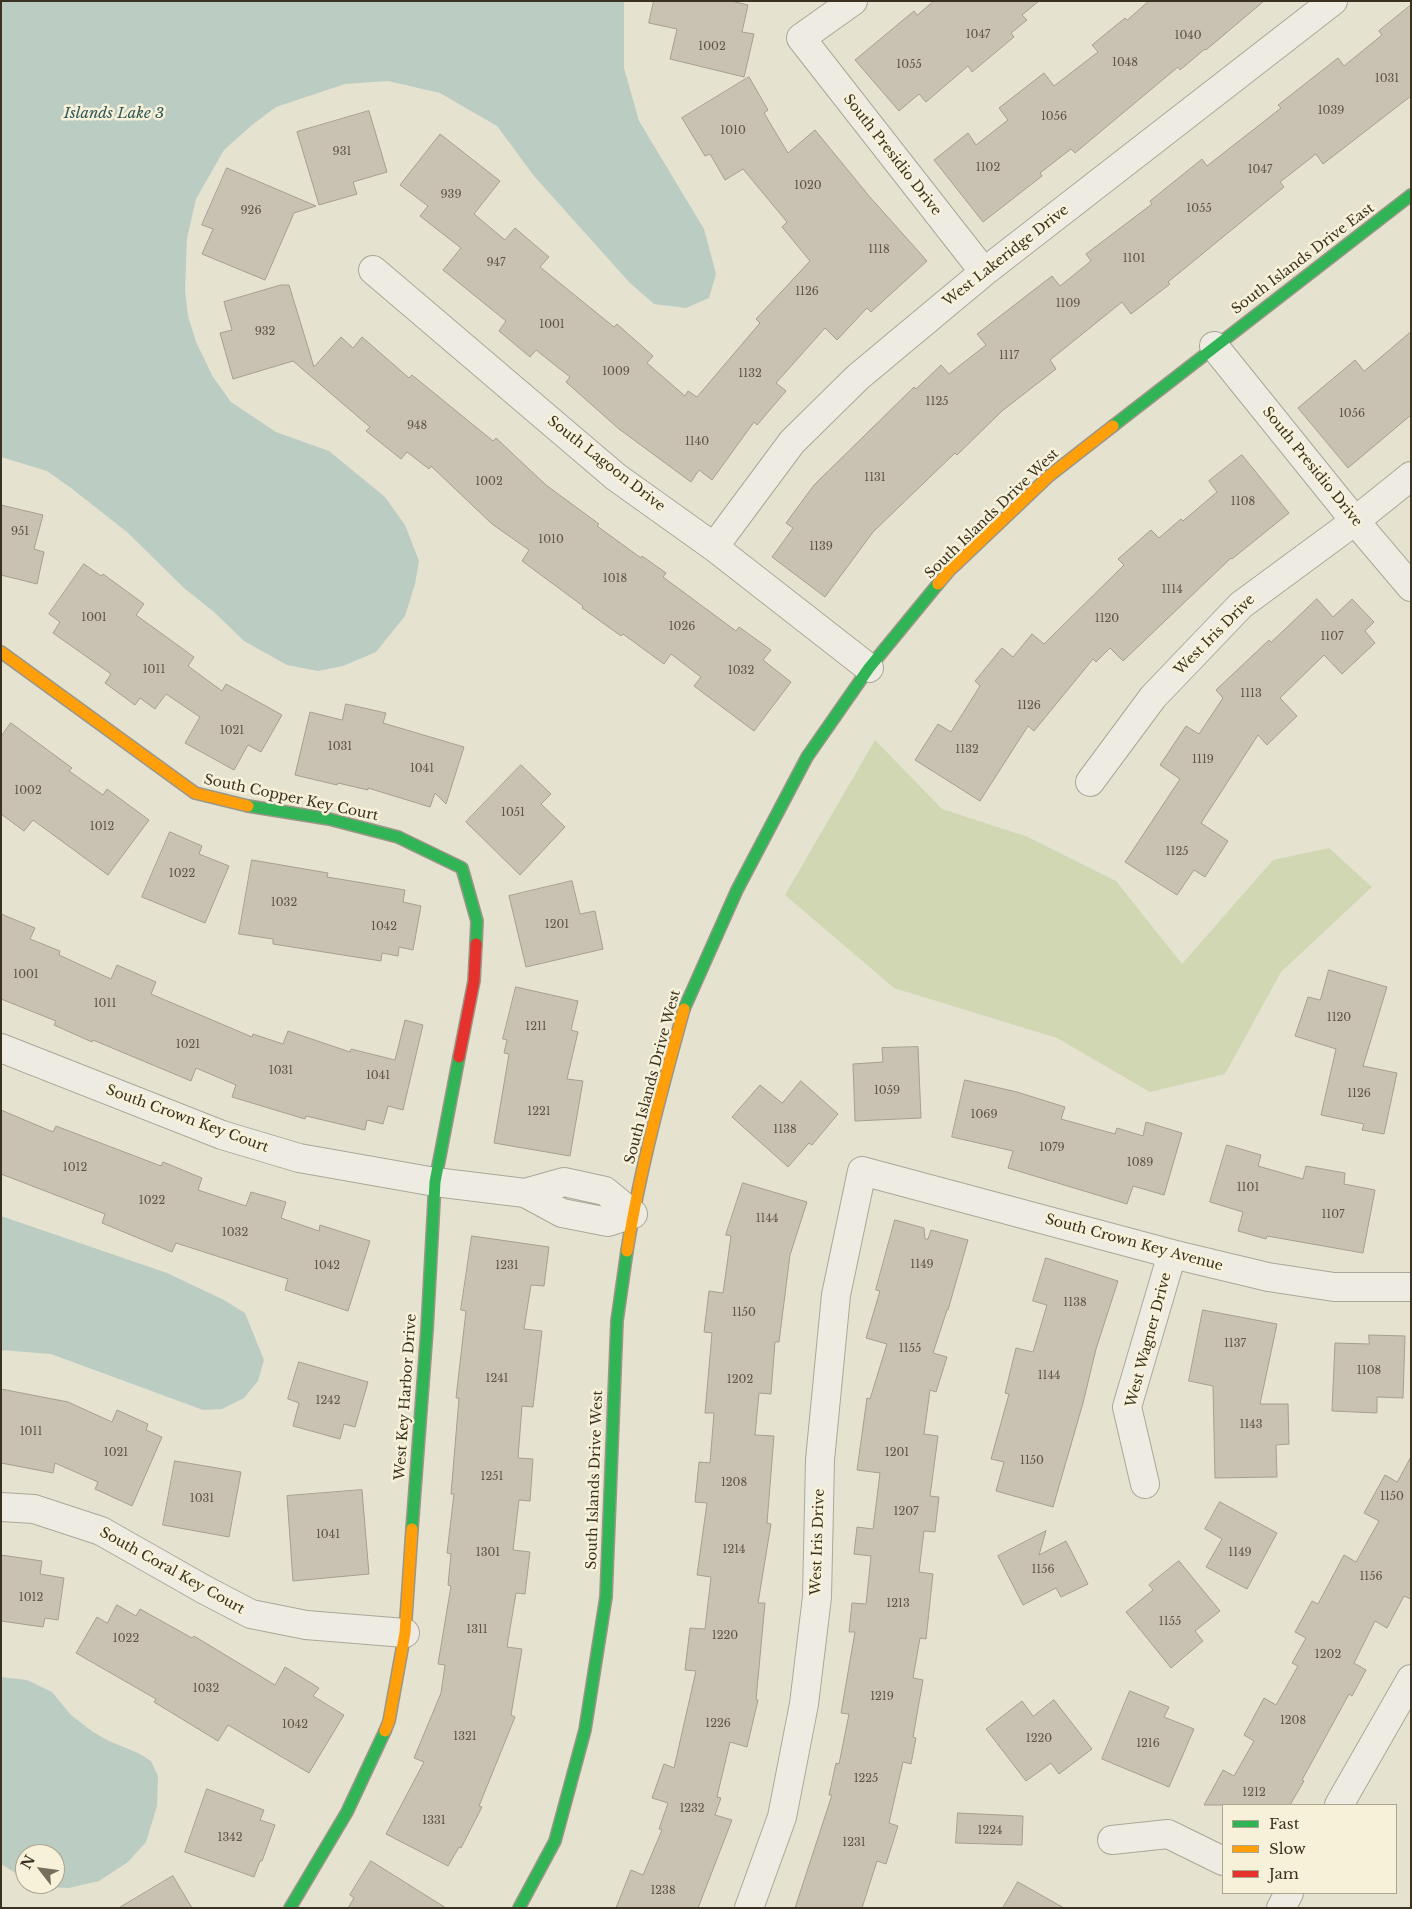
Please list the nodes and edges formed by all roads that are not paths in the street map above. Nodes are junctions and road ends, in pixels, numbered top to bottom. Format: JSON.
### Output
{"nodes":[{"id":1,"x":853,"y":1,"type":"edge"},
{"id":2,"x":1333,"y":1,"type":"edge"},
{"id":3,"x":1411,"y":196,"type":"edge"},
{"id":4,"x":373,"y":270,"type":"dead end"},
{"id":5,"x":984,"y":272,"type":"junction"},
{"id":6,"x":1214,"y":346,"type":"junction"},
{"id":7,"x":1411,"y":476,"type":"edge"},
{"id":8,"x":1354,"y":521,"type":"junction"},
{"id":9,"x":714,"y":547,"type":"junction"},
{"id":10,"x":1411,"y":587,"type":"edge"},
{"id":11,"x":1,"y":652,"type":"edge"},
{"id":12,"x":869,"y":668,"type":"junction"},
{"id":13,"x":1090,"y":782,"type":"dead end"},
{"id":14,"x":462,"y":868,"type":"joint"},
{"id":15,"x":1,"y":1048,"type":"edge"},
{"id":16,"x":862,"y":1171,"type":"joint"},
{"id":17,"x":435,"y":1182,"type":"junction"},
{"id":18,"x":633,"y":1214,"type":"junction"},
{"id":19,"x":1172,"y":1254,"type":"junction"},
{"id":20,"x":1411,"y":1287,"type":"edge"},
{"id":21,"x":1145,"y":1484,"type":"dead end"},
{"id":22,"x":1,"y":1507,"type":"edge"},
{"id":23,"x":405,"y":1633,"type":"junction"},
{"id":24,"x":1411,"y":1679,"type":"edge"},
{"id":25,"x":1340,"y":1804,"type":"edge"},
{"id":26,"x":1112,"y":1840,"type":"dead end"},
{"id":27,"x":1222,"y":1861,"type":"edge"},
{"id":28,"x":290,"y":1908,"type":"edge"},
{"id":29,"x":518,"y":1908,"type":"edge"},
{"id":30,"x":749,"y":1908,"type":"edge"}],
"edges":[{"from":1,"to":5,"type":"street","name":"South Presidio Drive"},
{"from":2,"to":5,"type":"street","name":"West Lakeridge Drive"},
{"from":3,"to":6,"type":"street","name":"South Islands Drive East"},
{"from":4,"to":9,"type":"street","name":"South Lagoon Drive"},
{"from":5,"to":9,"type":"street","name":"West Lakeridge Drive"},
{"from":6,"to":8,"type":"street","name":"South Presidio Drive"},
{"from":6,"to":12,"type":"street","name":"South Islands Drive West"},
{"from":7,"to":8,"type":"street","name":"West Iris Drive"},
{"from":8,"to":10,"type":"street","name":"South Presidio Drive"},
{"from":8,"to":13,"type":"street","name":"West Iris Drive"},
{"from":9,"to":12,"type":"street","name":"South Lagoon Drive"},
{"from":11,"to":14,"type":"street","name":"South Copper Key Court"},
{"from":12,"to":18,"type":"street","name":"South Islands Drive West"},
{"from":14,"to":17,"type":"street","name":"West Key Harbor Drive"},
{"from":15,"to":17,"type":"street","name":"South Crown Key Court"},
{"from":16,"to":19,"type":"street","name":"South Crown Key Avenue"},
{"from":16,"to":30,"type":"street","name":"West Iris Drive"},
{"from":17,"to":18,"type":"street","name":"South Crown Key Court"},
{"from":17,"to":23,"type":"street","name":"West Key Harbor Drive"},
{"from":18,"to":29,"type":"street","name":"South Islands Drive West"},
{"from":19,"to":20,"type":"street","name":"South Crown Key Avenue"},
{"from":19,"to":21,"type":"street","name":"West Wagner Drive"},
{"from":22,"to":23,"type":"street","name":"South Coral Key Court"},
{"from":23,"to":28,"type":"street","name":"West Key Harbor Drive"},
{"from":24,"to":25,"type":"street"},
{"from":26,"to":27,"type":"street"}]}
